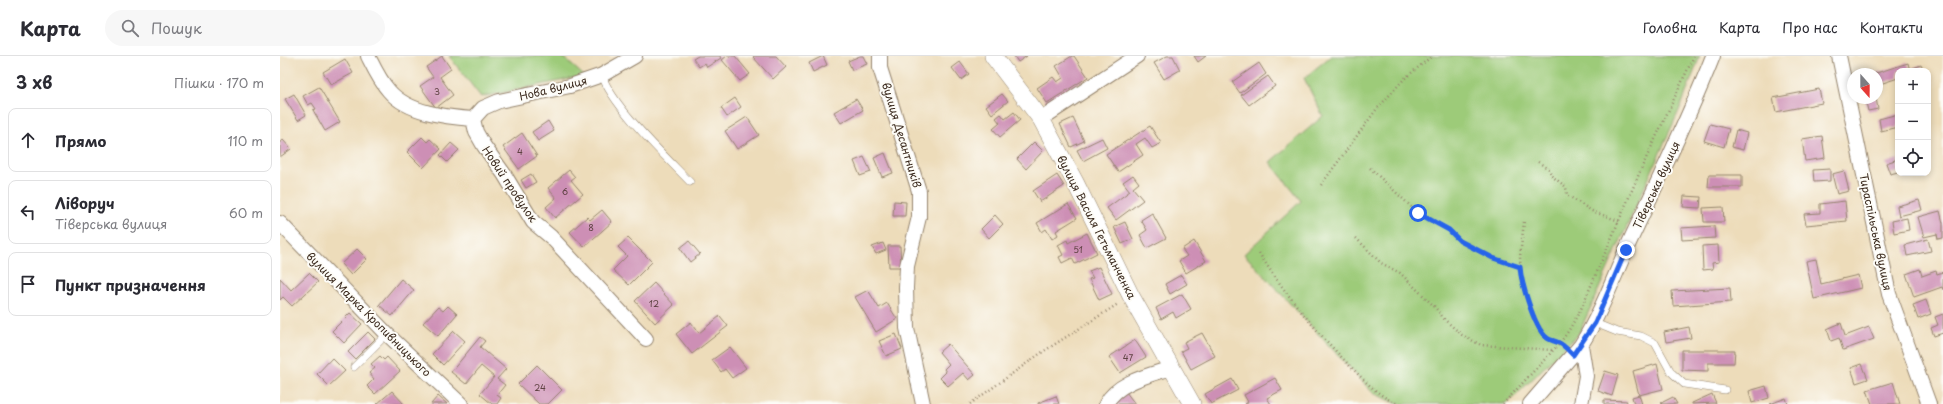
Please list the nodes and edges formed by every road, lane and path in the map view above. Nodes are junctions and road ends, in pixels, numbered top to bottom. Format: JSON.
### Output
{"nodes":[{"id":1,"x":368,"y":56,"type":"edge"},
{"id":2,"x":635,"y":56,"type":"edge"},
{"id":3,"x":880,"y":56,"type":"edge"},
{"id":4,"x":993,"y":56,"type":"edge"},
{"id":5,"x":1137,"y":56,"type":"edge"},
{"id":6,"x":1432,"y":56,"type":"edge"},
{"id":7,"x":1694,"y":56,"type":"edge"},
{"id":8,"x":1713,"y":56,"type":"edge"},
{"id":9,"x":1839,"y":56,"type":"edge"},
{"id":10,"x":602,"y":75,"type":"junction"},
{"id":11,"x":473,"y":119,"type":"junction"},
{"id":12,"x":1041,"y":119,"type":"junction"},
{"id":13,"x":1538,"y":162,"type":"dead end"},
{"id":14,"x":1370,"y":168,"type":"dead end"},
{"id":15,"x":690,"y":182,"type":"dead end"},
{"id":16,"x":1321,"y":185,"type":"dead end"},
{"id":17,"x":1619,"y":221,"type":"junction"},
{"id":18,"x":1524,"y":222,"type":"dead end"},
{"id":19,"x":280,"y":223,"type":"edge"},
{"id":20,"x":1356,"y":238,"type":"dead end"},
{"id":21,"x":1259,"y":253,"type":"dead end"},
{"id":22,"x":1520,"y":267,"type":"junction"},
{"id":23,"x":1130,"y":296,"type":"junction"},
{"id":24,"x":1595,"y":323,"type":"junction"},
{"id":25,"x":387,"y":334,"type":"junction"},
{"id":26,"x":646,"y":339,"type":"dead end"},
{"id":27,"x":1560,"y":343,"type":"junction"},
{"id":28,"x":1553,"y":350,"type":"junction"},
{"id":29,"x":1577,"y":350,"type":"junction"},
{"id":30,"x":354,"y":367,"type":"dead end"},
{"id":31,"x":1171,"y":368,"type":"junction"},
{"id":32,"x":1725,"y":390,"type":"dead end"},
{"id":33,"x":461,"y":404,"type":"edge"},
{"id":34,"x":923,"y":404,"type":"edge"},
{"id":35,"x":970,"y":404,"type":"edge"},
{"id":36,"x":1106,"y":404,"type":"edge"},
{"id":37,"x":1192,"y":404,"type":"edge"},
{"id":38,"x":1398,"y":404,"type":"edge"},
{"id":39,"x":1503,"y":404,"type":"edge"},
{"id":40,"x":1530,"y":404,"type":"edge"},
{"id":41,"x":1581,"y":404,"type":"edge"},
{"id":42,"x":1929,"y":404,"type":"edge"}],
"edges":[{"from":1,"to":11,"type":"street"},
{"from":2,"to":10,"type":"street","name":"Нова вулиця"},
{"from":3,"to":34,"type":"street","name":"вулиця Десантників"},
{"from":4,"to":12,"type":"street","name":"вулиця Василя Гетьманченка"},
{"from":5,"to":12,"type":"street"},
{"from":6,"to":16,"type":"path"},
{"from":7,"to":17,"type":"path"},
{"from":8,"to":24,"type":"street","name":"Тіверська вулиця"},
{"from":9,"to":42,"type":"street","name":"Тираспільська вулиця"},
{"from":10,"to":11,"type":"street","name":"Нова вулиця"},
{"from":10,"to":15,"type":"lane"},
{"from":11,"to":26,"type":"street","name":"Новий провулок"},
{"from":12,"to":23,"type":"street","name":"вулиця Василя Гетьманченка"},
{"from":13,"to":17,"type":"path"},
{"from":14,"to":22,"type":"path"},
{"from":17,"to":27,"type":"path"},
{"from":18,"to":22,"type":"path"},
{"from":19,"to":25,"type":"street","name":"вулиця Марка Кропивницького"},
{"from":20,"to":28,"type":"path"},
{"from":21,"to":38,"type":"path"},
{"from":22,"to":27,"type":"path"},
{"from":23,"to":31,"type":"street","name":"вулиця Василя Гетьманченка"},
{"from":23,"to":35,"type":"path"},
{"from":24,"to":29,"type":"street","name":"Тіверська вулиця"},
{"from":24,"to":32,"type":"lane"},
{"from":25,"to":30,"type":"lane"},
{"from":25,"to":33,"type":"street","name":"вулиця Марка Кропивницького"},
{"from":27,"to":28,"type":"path"},
{"from":27,"to":29,"type":"path"},
{"from":28,"to":39,"type":"path"},
{"from":29,"to":40,"type":"street","name":"Тіверська вулиця"},
{"from":29,"to":41,"type":"street"},
{"from":31,"to":36,"type":"street"},
{"from":31,"to":37,"type":"street","name":"вулиця Василя Гетьманченка"}]}
